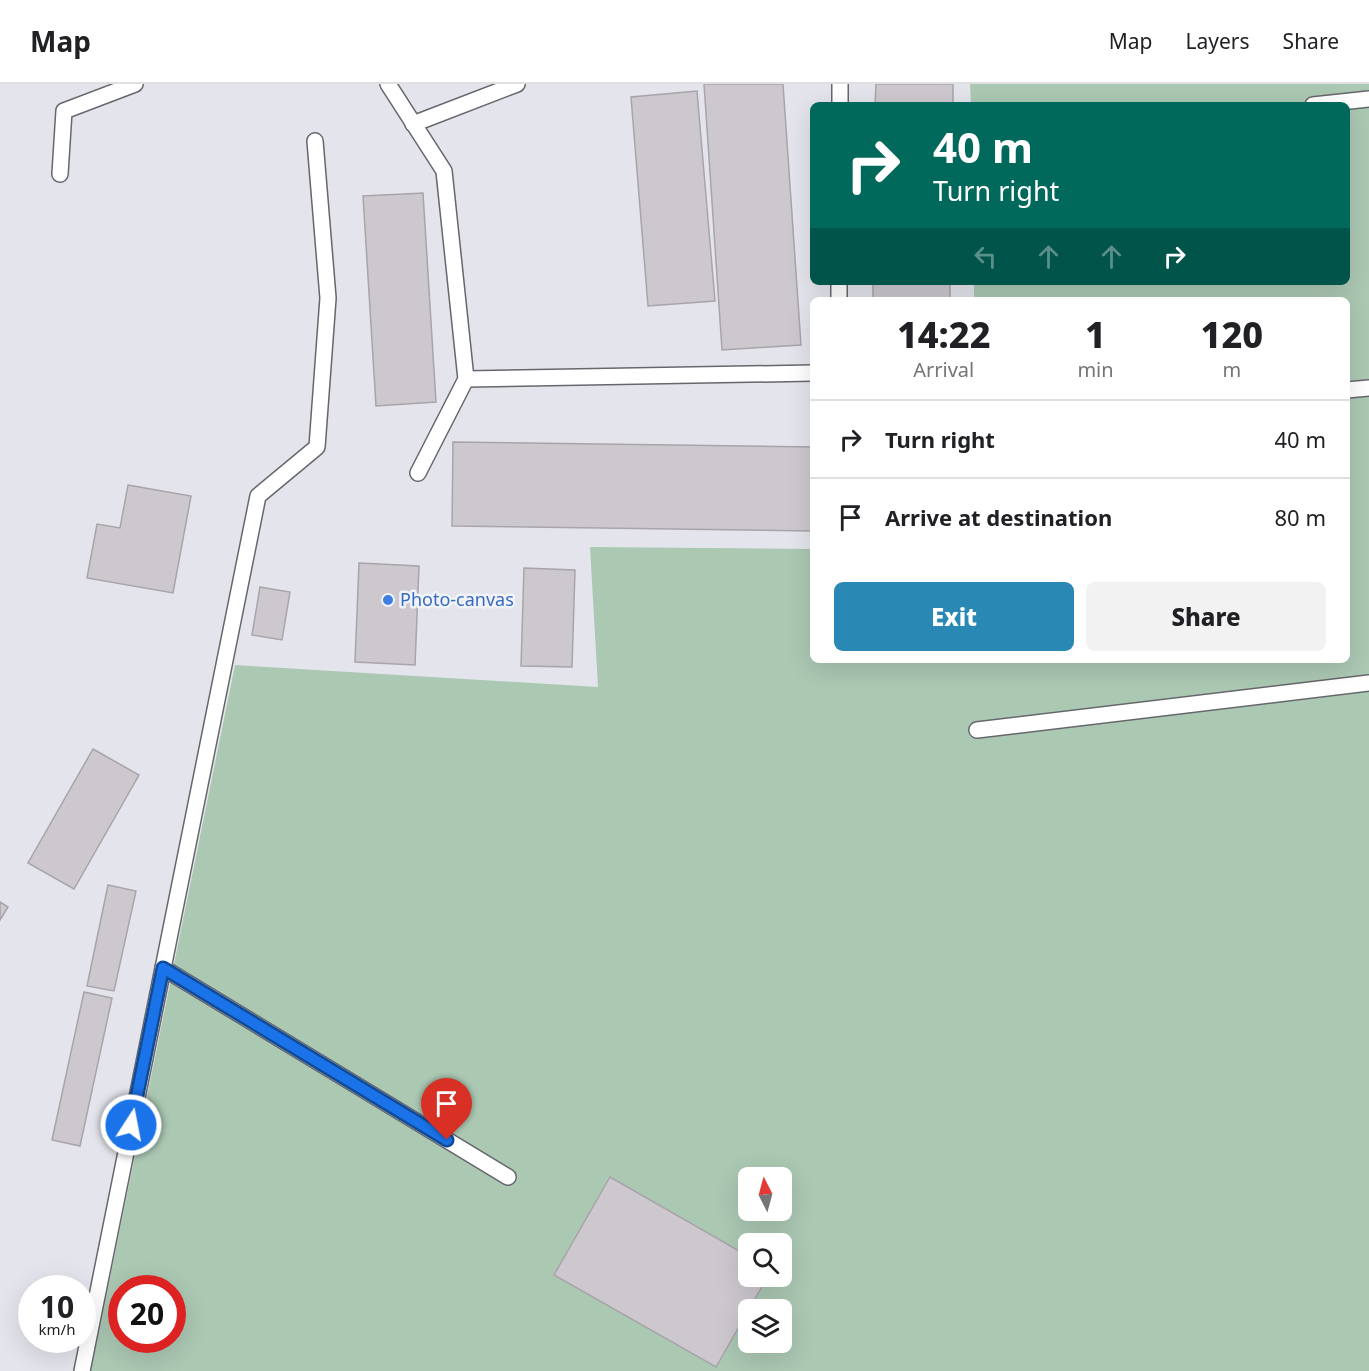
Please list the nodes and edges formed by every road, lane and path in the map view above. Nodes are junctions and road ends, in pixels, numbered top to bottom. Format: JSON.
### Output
{"nodes":[{"id":1,"x":135,"y":84,"type":"edge"},
{"id":2,"x":388,"y":84,"type":"edge"},
{"id":3,"x":517,"y":84,"type":"edge"},
{"id":4,"x":840,"y":84,"type":"edge"},
{"id":5,"x":1369,"y":99,"type":"edge"},
{"id":6,"x":840,"y":102,"type":"edge"},
{"id":7,"x":1341,"y":102,"type":"edge"},
{"id":8,"x":413,"y":124,"type":"junction"},
{"id":9,"x":315,"y":141,"type":"dead end"},
{"id":10,"x":60,"y":174,"type":"dead end"},
{"id":11,"x":810,"y":373,"type":"edge"},
{"id":12,"x":466,"y":379,"type":"junction"},
{"id":13,"x":1369,"y":388,"type":"edge"},
{"id":14,"x":1350,"y":390,"type":"edge"},
{"id":15,"x":418,"y":473,"type":"dead end"},
{"id":16,"x":1369,"y":683,"type":"edge"},
{"id":17,"x":977,"y":730,"type":"dead end"},
{"id":18,"x":163,"y":968,"type":"junction"},
{"id":19,"x":508,"y":1177,"type":"dead end"},
{"id":20,"x":82,"y":1371,"type":"edge"}],
"edges":[{"from":1,"to":10,"type":"lane"},
{"from":2,"to":8,"type":"lane"},
{"from":3,"to":8,"type":"lane"},
{"from":4,"to":6,"type":"lane"},
{"from":5,"to":7,"type":"lane"},
{"from":8,"to":12,"type":"lane"},
{"from":9,"to":18,"type":"lane"},
{"from":11,"to":12,"type":"lane"},
{"from":12,"to":15,"type":"lane"},
{"from":13,"to":14,"type":"lane"},
{"from":16,"to":17,"type":"lane"},
{"from":18,"to":19,"type":"lane"},
{"from":18,"to":20,"type":"lane"}]}
